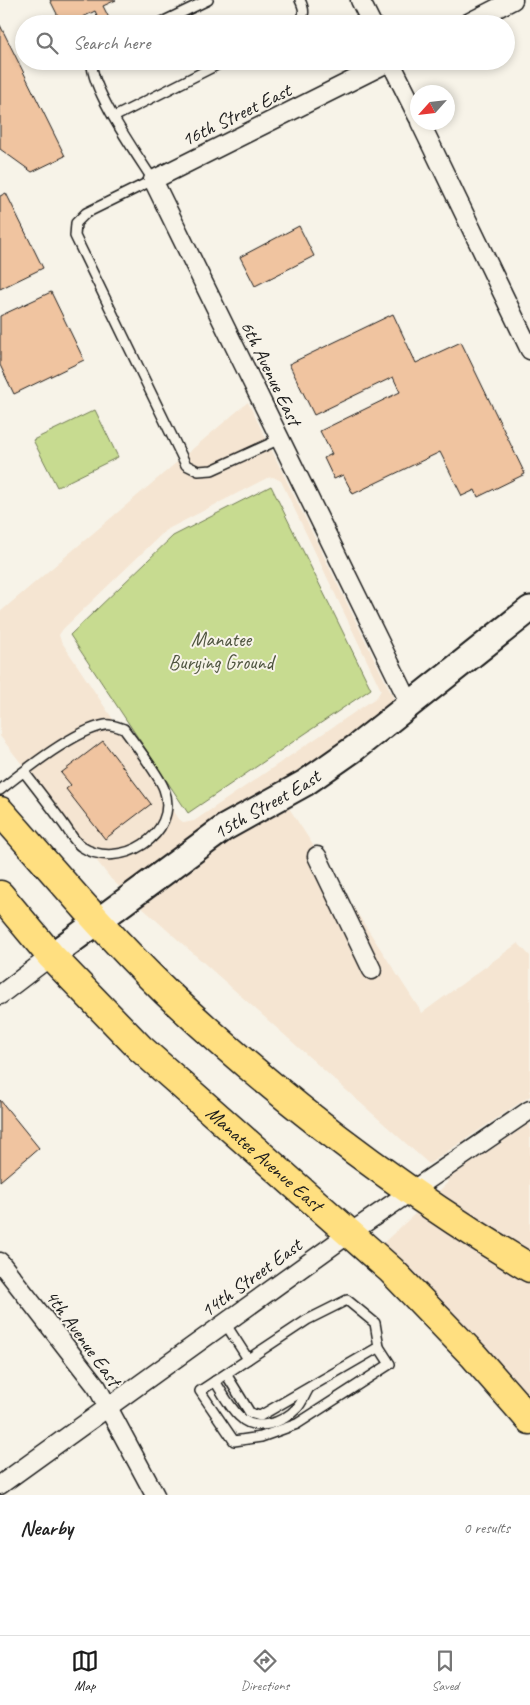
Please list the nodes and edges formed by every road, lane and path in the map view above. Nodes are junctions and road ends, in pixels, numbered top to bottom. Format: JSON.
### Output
{"nodes":[{"id":1,"x":208,"y":0,"type":"edge"},
{"id":2,"x":300,"y":0,"type":"edge"},
{"id":3,"x":360,"y":0,"type":"edge"},
{"id":4,"x":513,"y":0,"type":"edge"},
{"id":5,"x":177,"y":15,"type":"edge"},
{"id":6,"x":303,"y":15,"type":"edge"},
{"id":7,"x":368,"y":15,"type":"edge"},
{"id":8,"x":484,"y":15,"type":"edge"},
{"id":9,"x":93,"y":70,"type":"edge"},
{"id":10,"x":207,"y":70,"type":"edge"},
{"id":11,"x":373,"y":70,"type":"edge"},
{"id":12,"x":395,"y":70,"type":"edge"},
{"id":13,"x":410,"y":100,"type":"edge"},
{"id":14,"x":114,"y":117,"type":"junction"},
{"id":15,"x":424,"y":130,"type":"edge"},
{"id":16,"x":153,"y":180,"type":"junction"},
{"id":17,"x":530,"y":350,"type":"edge"},
{"id":18,"x":280,"y":439,"type":"junction"},
{"id":19,"x":530,"y":610,"type":"edge"},
{"id":20,"x":410,"y":704,"type":"junction"},
{"id":21,"x":24,"y":772,"type":"junction"},
{"id":22,"x":0,"y":790,"type":"edge"},
{"id":23,"x":0,"y":811,"type":"edge"},
{"id":24,"x":317,"y":856,"type":"dead end"},
{"id":25,"x":0,"y":895,"type":"edge"},
{"id":26,"x":98,"y":922,"type":"junction"},
{"id":27,"x":51,"y":956,"type":"junction"},
{"id":28,"x":372,"y":970,"type":"dead end"},
{"id":29,"x":0,"y":995,"type":"edge"},
{"id":30,"x":530,"y":1110,"type":"edge"},
{"id":31,"x":410,"y":1191,"type":"junction"},
{"id":32,"x":350,"y":1233,"type":"junction"},
{"id":33,"x":0,"y":1262,"type":"edge"},
{"id":34,"x":530,"y":1268,"type":"edge"},
{"id":35,"x":224,"y":1324,"type":"junction"},
{"id":36,"x":380,"y":1347,"type":"junction"},
{"id":37,"x":248,"y":1359,"type":"junction"},
{"id":38,"x":226,"y":1374,"type":"junction"},
{"id":39,"x":215,"y":1381,"type":"junction"},
{"id":40,"x":309,"y":1388,"type":"junction"},
{"id":41,"x":108,"y":1408,"type":"junction"},
{"id":42,"x":530,"y":1420,"type":"edge"},
{"id":43,"x":0,"y":1485,"type":"edge"},
{"id":44,"x":156,"y":1495,"type":"edge"}],
"edges":[{"from":1,"to":5,"type":"lane"},
{"from":2,"to":6,"type":"lane"},
{"from":3,"to":7,"type":"street"},
{"from":4,"to":8,"type":"street"},
{"from":9,"to":14,"type":"lane","name":"6th Avenue East"},
{"from":10,"to":14,"type":"lane"},
{"from":11,"to":16,"type":"street","name":"16th Street East"},
{"from":12,"to":13,"type":"street"},
{"from":14,"to":16,"type":"lane","name":"6th Avenue East"},
{"from":15,"to":17,"type":"street"},
{"from":16,"to":18,"type":"street","name":"6th Avenue East"},
{"from":16,"to":18,"type":"lane"},
{"from":18,"to":20,"type":"street","name":"6th Avenue East"},
{"from":19,"to":20,"type":"main road","name":"15th Street East"},
{"from":20,"to":26,"type":"main road","name":"15th Street East"},
{"from":21,"to":21,"type":"lane"},
{"from":21,"to":22,"type":"lane"},
{"from":23,"to":26,"type":"main road"},
{"from":24,"to":28,"type":"street"},
{"from":25,"to":27,"type":"main road","name":"Manatee Avenue East"},
{"from":26,"to":27,"type":"main road","name":"15th Street East"},
{"from":26,"to":31,"type":"main road"},
{"from":27,"to":29,"type":"street","name":"15th Street East"},
{"from":27,"to":32,"type":"main road","name":"Manatee Avenue East"},
{"from":30,"to":31,"type":"street","name":"14th Street East"},
{"from":31,"to":32,"type":"street","name":"14th Street East"},
{"from":31,"to":34,"type":"main road"},
{"from":32,"to":35,"type":"street","name":"14th Street East"},
{"from":32,"to":42,"type":"main road","name":"Manatee Avenue East"},
{"from":33,"to":41,"type":"street","name":"4th Avenue East"},
{"from":35,"to":37,"type":"lane"},
{"from":35,"to":41,"type":"street","name":"14th Street East"},
{"from":36,"to":37,"type":"lane"},
{"from":36,"to":39,"type":"lane"},
{"from":36,"to":40,"type":"lane"},
{"from":37,"to":38,"type":"lane"},
{"from":38,"to":39,"type":"lane"},
{"from":38,"to":40,"type":"lane"},
{"from":39,"to":40,"type":"lane"},
{"from":41,"to":43,"type":"street","name":"14th Street East"},
{"from":41,"to":44,"type":"street","name":"4th Avenue East"}]}
